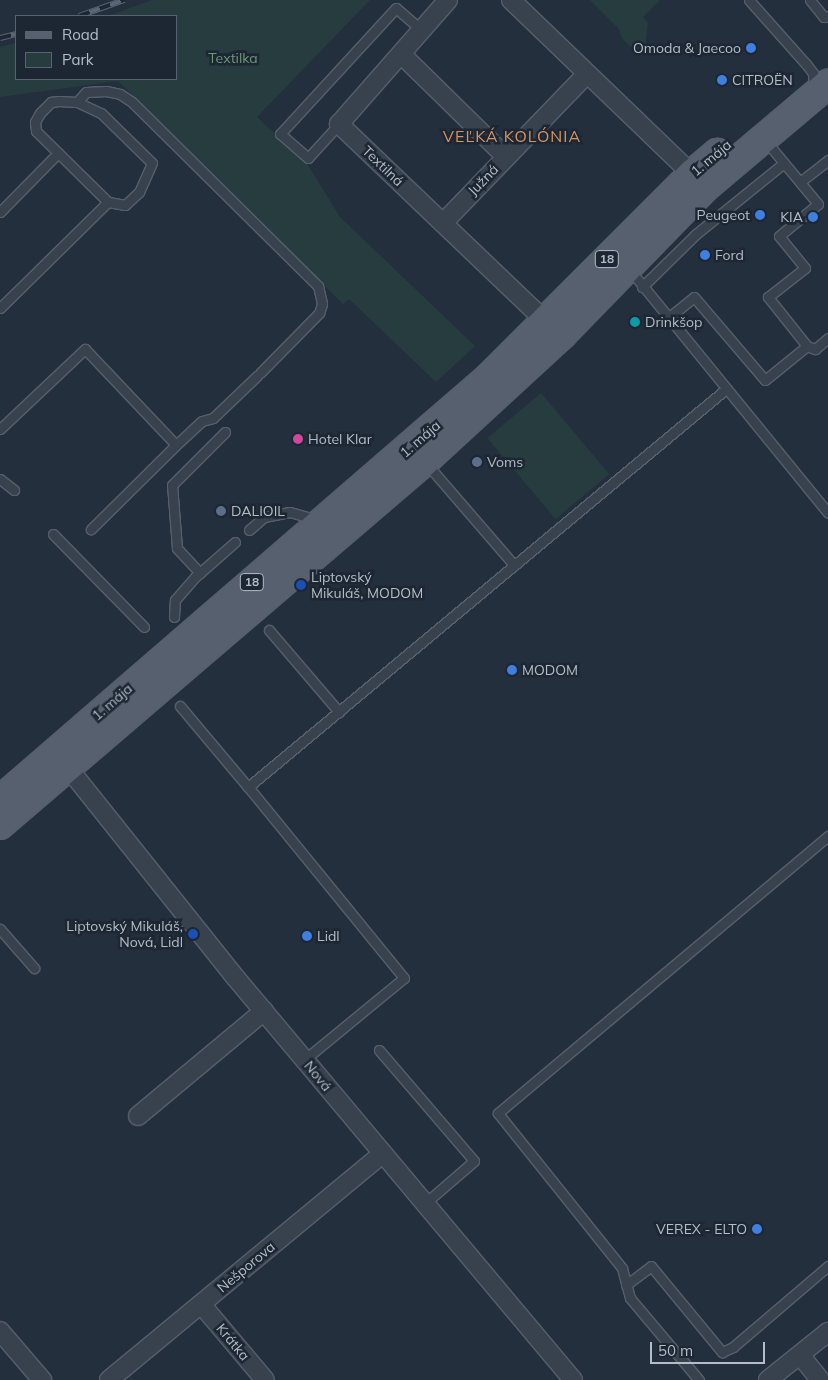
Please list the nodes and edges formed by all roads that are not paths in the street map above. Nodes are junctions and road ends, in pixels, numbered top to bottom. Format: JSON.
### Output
{"nodes":[{"id":1,"x":448,"y":0,"type":"edge"},
{"id":2,"x":511,"y":0,"type":"edge"},
{"id":3,"x":749,"y":0,"type":"edge"},
{"id":4,"x":810,"y":0,"type":"edge"},
{"id":5,"x":828,"y":16,"type":"edge"},
{"id":6,"x":421,"y":30,"type":"junction"},
{"id":7,"x":401,"y":54,"type":"junction"},
{"id":8,"x":587,"y":74,"type":"junction"},
{"id":9,"x":821,"y":80,"type":"edge"},
{"id":10,"x":77,"y":102,"type":"junction"},
{"id":11,"x":339,"y":124,"type":"junction"},
{"id":12,"x":763,"y":138,"type":"junction"},
{"id":13,"x":58,"y":153,"type":"junction"},
{"id":14,"x":506,"y":157,"type":"junction"},
{"id":15,"x":828,"y":160,"type":"edge"},
{"id":16,"x":784,"y":163,"type":"junction"},
{"id":17,"x":699,"y":181,"type":"junction"},
{"id":18,"x":800,"y":182,"type":"junction"},
{"id":19,"x":108,"y":202,"type":"junction"},
{"id":20,"x":0,"y":212,"type":"edge"},
{"id":21,"x":443,"y":222,"type":"junction"},
{"id":22,"x":635,"y":277,"type":"junction"},
{"id":23,"x":0,"y":308,"type":"edge"},
{"id":24,"x":668,"y":318,"type":"junction"},
{"id":25,"x":546,"y":322,"type":"junction"},
{"id":26,"x":828,"y":338,"type":"edge"},
{"id":27,"x":807,"y":346,"type":"junction"},
{"id":28,"x":727,"y":388,"type":"junction"},
{"id":29,"x":0,"y":429,"type":"edge"},
{"id":30,"x":225,"y":432,"type":"dead end"},
{"id":31,"x":176,"y":445,"type":"junction"},
{"id":32,"x":415,"y":457,"type":"junction"},
{"id":33,"x":1,"y":481,"type":"edge"},
{"id":34,"x":14,"y":490,"type":"dead end"},
{"id":35,"x":828,"y":513,"type":"edge"},
{"id":36,"x":320,"y":529,"type":"junction"},
{"id":37,"x":91,"y":530,"type":"dead end"},
{"id":38,"x":249,"y":530,"type":"dead end"},
{"id":39,"x":52,"y":534,"type":"dead end"},
{"id":40,"x":235,"y":542,"type":"dead end"},
{"id":41,"x":514,"y":566,"type":"junction"},
{"id":42,"x":200,"y":573,"type":"junction"},
{"id":43,"x":174,"y":617,"type":"dead end"},
{"id":44,"x":144,"y":628,"type":"dead end"},
{"id":45,"x":269,"y":630,"type":"dead end"},
{"id":46,"x":180,"y":706,"type":"dead end"},
{"id":47,"x":339,"y":712,"type":"junction"},
{"id":48,"x":61,"y":760,"type":"junction"},
{"id":49,"x":248,"y":787,"type":"junction"},
{"id":50,"x":0,"y":800,"type":"edge"},
{"id":51,"x":0,"y":826,"type":"edge"},
{"id":52,"x":828,"y":836,"type":"edge"},
{"id":53,"x":0,"y":929,"type":"edge"},
{"id":54,"x":34,"y":968,"type":"dead end"},
{"id":55,"x":264,"y":1011,"type":"junction"},
{"id":56,"x":379,"y":1050,"type":"dead end"},
{"id":57,"x":304,"y":1060,"type":"junction"},
{"id":58,"x":138,"y":1116,"type":"dead end"},
{"id":59,"x":382,"y":1154,"type":"junction"},
{"id":60,"x":424,"y":1204,"type":"junction"},
{"id":61,"x":828,"y":1266,"type":"edge"},
{"id":62,"x":626,"y":1285,"type":"junction"},
{"id":63,"x":201,"y":1304,"type":"junction"},
{"id":64,"x":0,"y":1331,"type":"edge"},
{"id":65,"x":828,"y":1332,"type":"edge"},
{"id":66,"x":800,"y":1355,"type":"junction"},
{"id":67,"x":42,"y":1380,"type":"edge"},
{"id":68,"x":109,"y":1380,"type":"edge"},
{"id":69,"x":265,"y":1380,"type":"edge"},
{"id":70,"x":573,"y":1380,"type":"edge"},
{"id":71,"x":699,"y":1380,"type":"edge"},
{"id":72,"x":768,"y":1380,"type":"edge"},
{"id":73,"x":820,"y":1380,"type":"edge"}],
"edges":[{"from":1,"to":6,"type":"street"},
{"from":2,"to":8,"type":"street"},
{"from":3,"to":9,"type":"lane"},
{"from":4,"to":5,"type":"lane"},
{"from":6,"to":7,"type":"street"},
{"from":6,"to":11,"type":"lane"},
{"from":7,"to":11,"type":"street"},
{"from":7,"to":14,"type":"street"},
{"from":8,"to":14,"type":"street","name":"Južná"},
{"from":8,"to":17,"type":"street"},
{"from":9,"to":12,"type":"main road","name":"1. mája","number":"18"},
{"from":9,"to":17,"type":"main road","name":"1. mája","number":"18"},
{"from":10,"to":13,"type":"lane"},
{"from":10,"to":19,"type":"lane"},
{"from":10,"to":31,"type":"lane"},
{"from":11,"to":21,"type":"street","name":"Textilná"},
{"from":12,"to":16,"type":"lane"},
{"from":12,"to":17,"type":"main road","name":"1. mája","number":"18"},
{"from":13,"to":19,"type":"lane"},
{"from":13,"to":20,"type":"lane"},
{"from":14,"to":21,"type":"street","name":"Južná"},
{"from":15,"to":18,"type":"lane"},
{"from":16,"to":18,"type":"lane"},
{"from":16,"to":22,"type":"lane"},
{"from":17,"to":22,"type":"main road","name":"1. mája","number":"18"},
{"from":17,"to":25,"type":"main road","name":"1. mája","number":"18"},
{"from":18,"to":27,"type":"lane"},
{"from":19,"to":23,"type":"lane"},
{"from":21,"to":25,"type":"street","name":"Textilná"},
{"from":22,"to":24,"type":"lane"},
{"from":22,"to":32,"type":"main road","name":"1. mája","number":"18"},
{"from":24,"to":27,"type":"lane"},
{"from":24,"to":28,"type":"lane"},
{"from":25,"to":32,"type":"main road","name":"1. mája","number":"18"},
{"from":26,"to":27,"type":"lane"},
{"from":28,"to":35,"type":"lane"},
{"from":28,"to":41,"type":"lane"},
{"from":29,"to":31,"type":"lane"},
{"from":30,"to":42,"type":"lane"},
{"from":31,"to":37,"type":"lane"},
{"from":32,"to":36,"type":"main road","name":"1. mája","number":"18"},
{"from":32,"to":41,"type":"lane"},
{"from":33,"to":34,"type":"lane"},
{"from":36,"to":38,"type":"lane"},
{"from":36,"to":48,"type":"main road","name":"1. mája","number":"18"},
{"from":39,"to":44,"type":"lane"},
{"from":40,"to":42,"type":"lane"},
{"from":41,"to":47,"type":"lane"},
{"from":42,"to":43,"type":"lane"},
{"from":45,"to":47,"type":"lane"},
{"from":46,"to":49,"type":"lane"},
{"from":47,"to":49,"type":"lane"},
{"from":48,"to":50,"type":"main road","name":"1. mája","number":"18"},
{"from":48,"to":51,"type":"main road","name":"1. mája","number":"18"},
{"from":48,"to":55,"type":"street","name":"Nová"},
{"from":49,"to":57,"type":"lane"},
{"from":52,"to":62,"type":"lane"},
{"from":53,"to":54,"type":"lane"},
{"from":55,"to":57,"type":"street","name":"Nová"},
{"from":55,"to":58,"type":"street"},
{"from":56,"to":60,"type":"lane"},
{"from":57,"to":59,"type":"street","name":"Nová"},
{"from":59,"to":60,"type":"street","name":"Nová"},
{"from":59,"to":63,"type":"street","name":"Nešporova"},
{"from":60,"to":70,"type":"street","name":"Nová"},
{"from":61,"to":62,"type":"lane"},
{"from":62,"to":71,"type":"lane"},
{"from":63,"to":68,"type":"street","name":"Nešporova"},
{"from":63,"to":69,"type":"street","name":"Krátka"},
{"from":64,"to":67,"type":"street"},
{"from":65,"to":66,"type":"street"},
{"from":66,"to":72,"type":"street"},
{"from":66,"to":73,"type":"street"}]}
